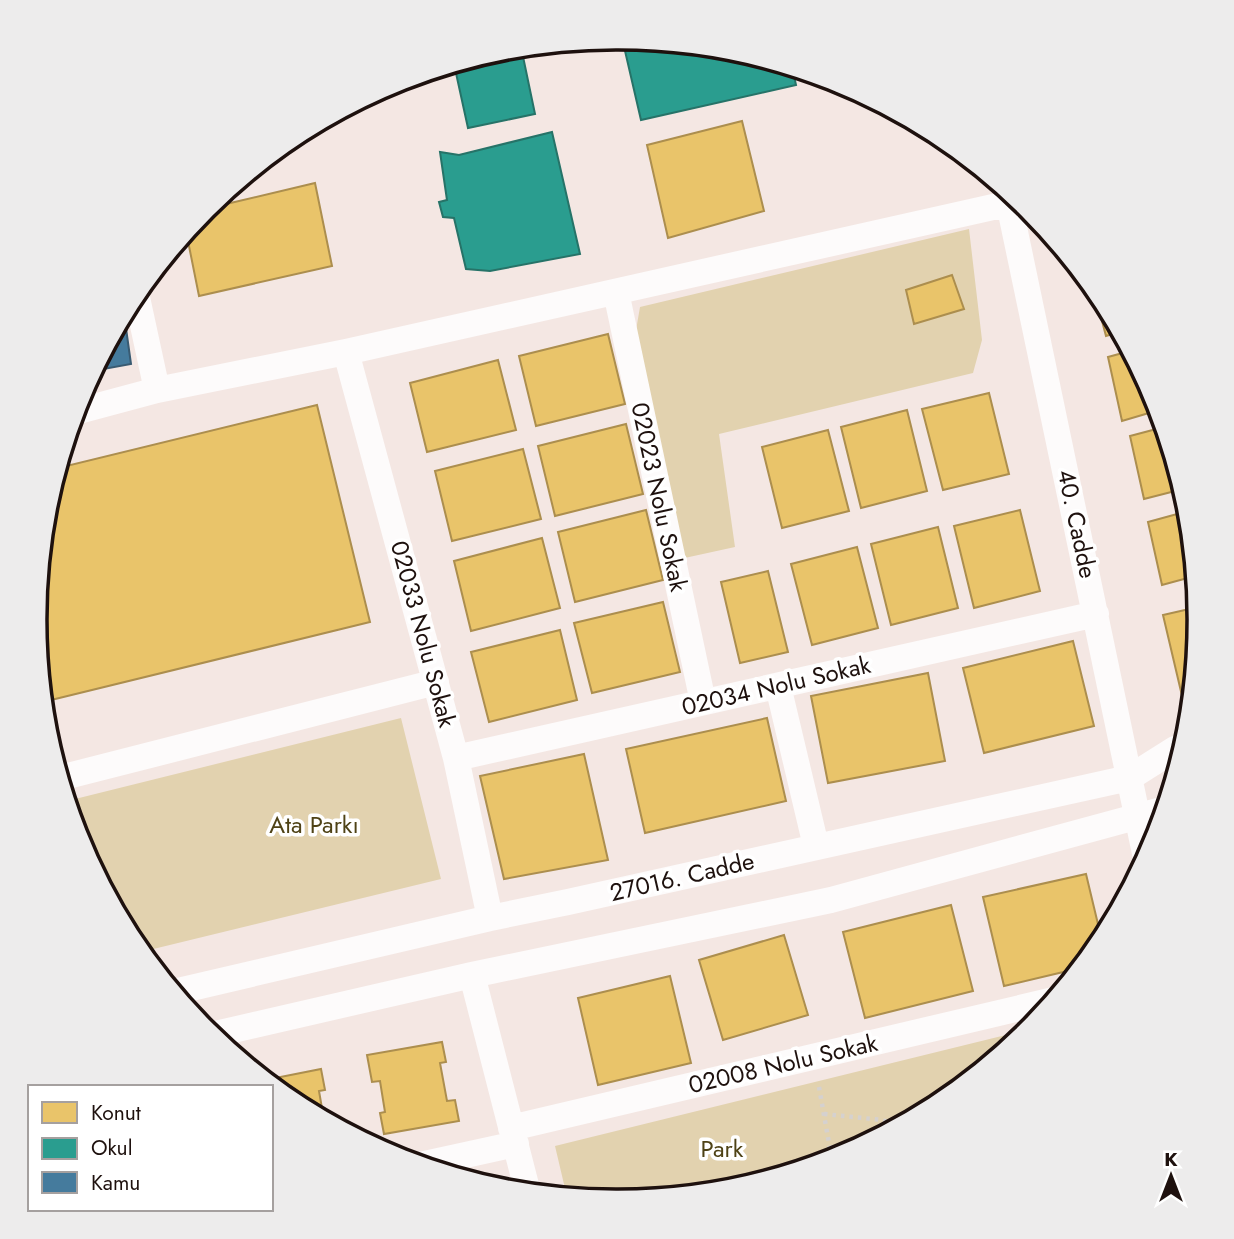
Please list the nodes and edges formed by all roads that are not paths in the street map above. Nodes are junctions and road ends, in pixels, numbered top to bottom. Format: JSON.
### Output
{"nodes":[{"id":1,"x":1003,"y":200,"type":"edge"},
{"id":2,"x":1015,"y":212,"type":"edge"},
{"id":3,"x":615,"y":292,"type":"junction"},
{"id":4,"x":139,"y":309,"type":"edge"},
{"id":5,"x":346,"y":352,"type":"junction"},
{"id":6,"x":157,"y":390,"type":"junction"},
{"id":7,"x":88,"y":409,"type":"edge"},
{"id":8,"x":1096,"y":614,"type":"junction"},
{"id":9,"x":436,"y":681,"type":"junction"},
{"id":10,"x":778,"y":686,"type":"junction"},
{"id":11,"x":703,"y":702,"type":"junction"},
{"id":12,"x":1171,"y":752,"type":"edge"},
{"id":13,"x":456,"y":758,"type":"junction"},
{"id":14,"x":69,"y":776,"type":"edge"},
{"id":15,"x":1129,"y":778,"type":"junction"},
{"id":16,"x":1153,"y":813,"type":"edge"},
{"id":17,"x":1137,"y":816,"type":"junction"},
{"id":18,"x":1142,"y":840,"type":"edge"},
{"id":19,"x":816,"y":846,"type":"junction"},
{"id":20,"x":490,"y":918,"type":"junction"},
{"id":21,"x":472,"y":975,"type":"junction"},
{"id":22,"x":184,"y":990,"type":"edge"},
{"id":23,"x":1036,"y":1004,"type":"edge"},
{"id":24,"x":224,"y":1032,"type":"edge"},
{"id":25,"x":514,"y":1136,"type":"junction"},
{"id":26,"x":437,"y":1160,"type":"edge"},
{"id":27,"x":525,"y":1181,"type":"edge"}],
"edges":[{"from":1,"to":3,"type":"street"},
{"from":2,"to":8,"type":"street","name":"40. Cadde"},
{"from":3,"to":5,"type":"street"},
{"from":3,"to":11,"type":"street","name":"02023 Nolu Sokak"},
{"from":4,"to":6,"type":"street"},
{"from":5,"to":6,"type":"street"},
{"from":5,"to":9,"type":"street","name":"02033 Nolu Sokak"},
{"from":6,"to":7,"type":"street"},
{"from":8,"to":10,"type":"street","name":"02034 Nolu Sokak"},
{"from":8,"to":15,"type":"street","name":"40. Cadde"},
{"from":9,"to":13,"type":"street","name":"02033 Nolu Sokak"},
{"from":9,"to":14,"type":"street"},
{"from":10,"to":11,"type":"street","name":"02034 Nolu Sokak"},
{"from":10,"to":19,"type":"street"},
{"from":11,"to":13,"type":"street","name":"02034 Nolu Sokak"},
{"from":12,"to":15,"type":"street","name":"27016. Cadde"},
{"from":13,"to":20,"type":"street","name":"02033 Nolu Sokak"},
{"from":15,"to":17,"type":"street","name":"40. Cadde"},
{"from":15,"to":19,"type":"street","name":"27016. Cadde"},
{"from":16,"to":17,"type":"street"},
{"from":17,"to":18,"type":"street","name":"40. Cadde"},
{"from":17,"to":21,"type":"street"},
{"from":19,"to":20,"type":"street","name":"27016. Cadde"},
{"from":20,"to":22,"type":"street","name":"27016. Cadde"},
{"from":21,"to":24,"type":"street"},
{"from":21,"to":25,"type":"street"},
{"from":23,"to":25,"type":"street","name":"02008 Nolu Sokak"},
{"from":25,"to":26,"type":"street","name":"02008 Nolu Sokak"},
{"from":25,"to":27,"type":"street"}]}
